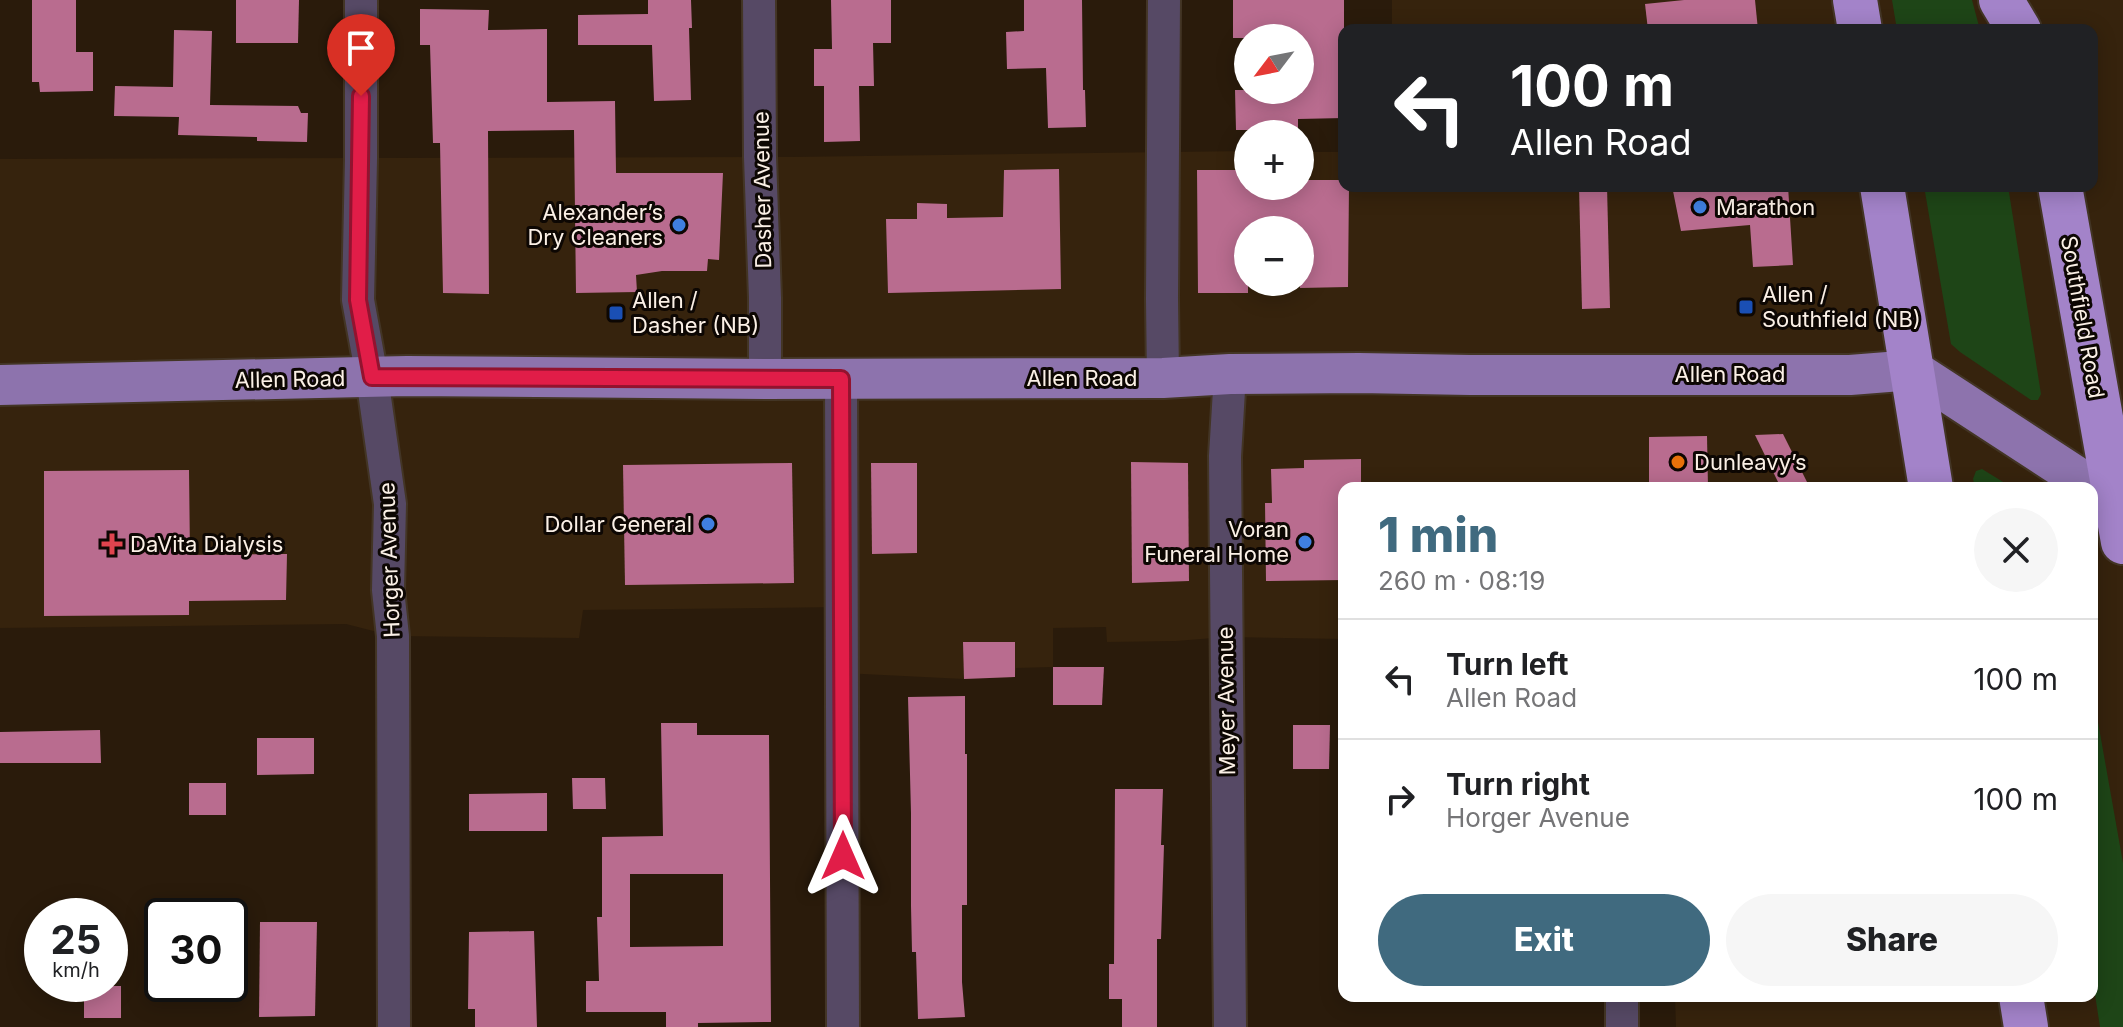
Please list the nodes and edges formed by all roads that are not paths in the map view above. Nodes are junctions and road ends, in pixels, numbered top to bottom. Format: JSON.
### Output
{"nodes":[{"id":1,"x":361,"y":0,"type":"edge"},
{"id":2,"x":759,"y":0,"type":"edge"},
{"id":3,"x":1164,"y":0,"type":"edge"},
{"id":4,"x":1855,"y":0,"type":"edge"},
{"id":5,"x":2001,"y":0,"type":"edge"},
{"id":6,"x":2027,"y":0,"type":"edge"},
{"id":7,"x":1859,"y":24,"type":"edge"},
{"id":8,"x":2015,"y":24,"type":"edge"},
{"id":9,"x":2032,"y":24,"type":"edge"},
{"id":10,"x":1883,"y":192,"type":"edge"},
{"id":11,"x":2061,"y":192,"type":"edge"},
{"id":12,"x":1913,"y":370,"type":"junction"},
{"id":13,"x":1230,"y":374,"type":"junction"},
{"id":14,"x":372,"y":377,"type":"junction"},
{"id":15,"x":1163,"y":378,"type":"junction"},
{"id":16,"x":765,"y":379,"type":"junction"},
{"id":17,"x":841,"y":379,"type":"junction"},
{"id":18,"x":0,"y":385,"type":"edge"},
{"id":19,"x":1930,"y":482,"type":"edge"},
{"id":20,"x":2071,"y":482,"type":"edge"},
{"id":21,"x":2098,"y":501,"type":"edge"},
{"id":22,"x":2121,"y":517,"type":"edge"},
{"id":23,"x":1622,"y":1002,"type":"edge"},
{"id":24,"x":2022,"y":1002,"type":"edge"},
{"id":25,"x":394,"y":1027,"type":"edge"},
{"id":26,"x":843,"y":1027,"type":"edge"},
{"id":27,"x":1230,"y":1027,"type":"edge"},
{"id":28,"x":1622,"y":1027,"type":"edge"},
{"id":29,"x":2026,"y":1027,"type":"edge"}],
"edges":[{"from":1,"to":14,"type":"street","name":"Horger Avenue"},
{"from":2,"to":16,"type":"street","name":"Dasher Avenue"},
{"from":3,"to":15,"type":"street"},
{"from":4,"to":7,"type":"highway"},
{"from":5,"to":8,"type":"highway"},
{"from":6,"to":9,"type":"highway"},
{"from":10,"to":12,"type":"highway"},
{"from":11,"to":22,"type":"highway","name":"Southfield Road"},
{"from":12,"to":13,"type":"main road","name":"Allen Road"},
{"from":12,"to":19,"type":"highway"},
{"from":12,"to":20,"type":"main road"},
{"from":13,"to":15,"type":"main road","name":"Allen Road"},
{"from":13,"to":27,"type":"street","name":"Meyer Avenue"},
{"from":14,"to":16,"type":"main road","name":"Allen Road"},
{"from":14,"to":18,"type":"main road","name":"Allen Road"},
{"from":14,"to":25,"type":"street","name":"Horger Avenue"},
{"from":15,"to":17,"type":"main road","name":"Allen Road"},
{"from":16,"to":17,"type":"main road","name":"Allen Road"},
{"from":17,"to":26,"type":"street"},
{"from":21,"to":22,"type":"main road"},
{"from":23,"to":28,"type":"street"},
{"from":24,"to":29,"type":"highway"}]}
